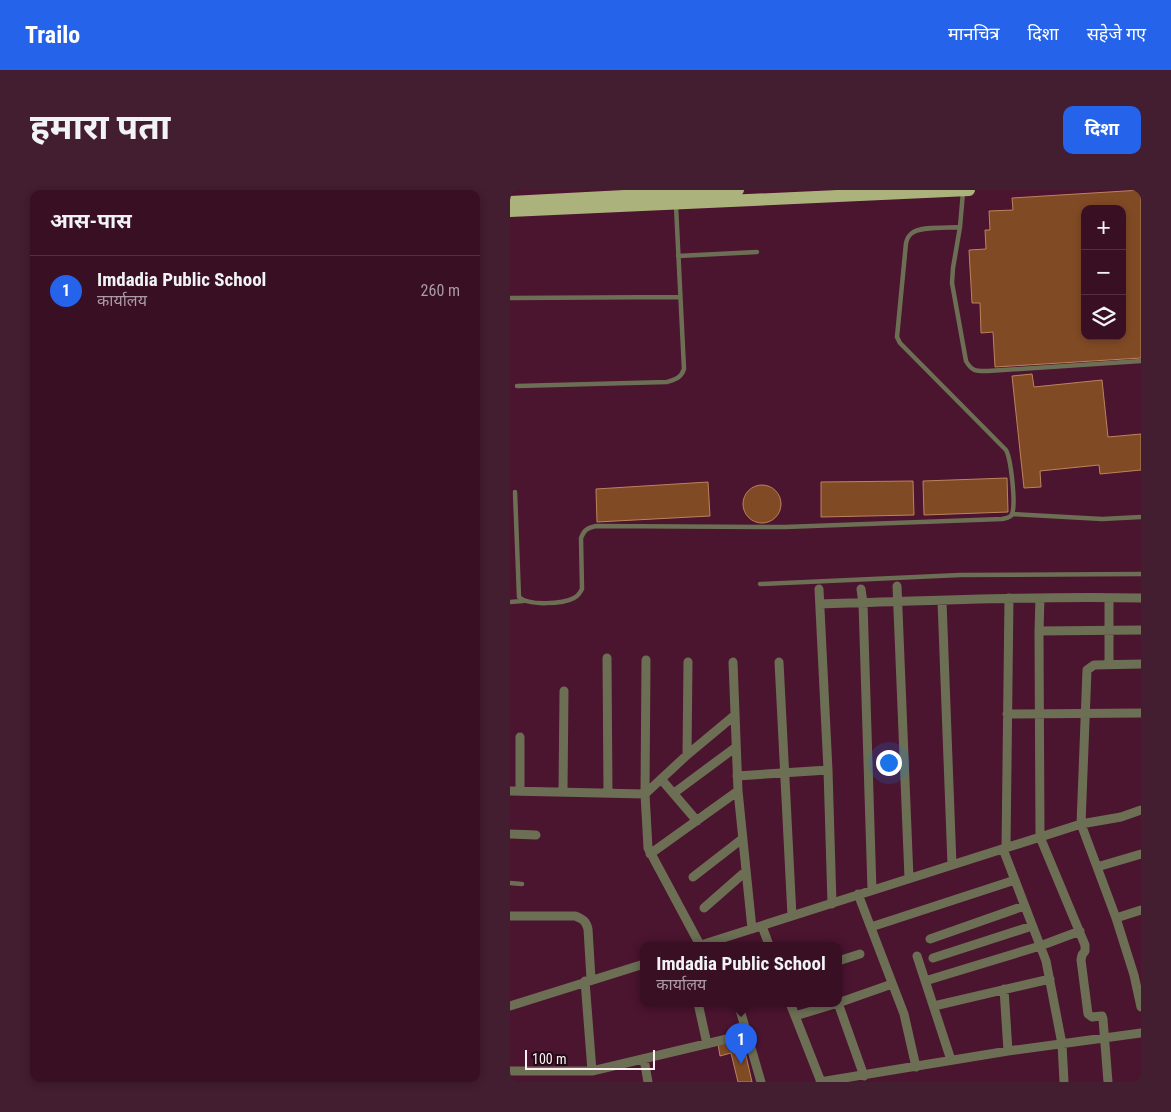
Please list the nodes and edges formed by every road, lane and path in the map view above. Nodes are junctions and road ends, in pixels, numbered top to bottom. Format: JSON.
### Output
{"nodes":[{"id":1,"x":738,"y":190,"type":"edge"},
{"id":2,"x":964,"y":190,"type":"edge"},
{"id":3,"x":969,"y":190,"type":"edge"},
{"id":4,"x":661,"y":192,"type":"edge"},
{"id":5,"x":802,"y":194,"type":"edge"},
{"id":6,"x":527,"y":195,"type":"edge"},
{"id":7,"x":558,"y":195,"type":"edge"},
{"id":8,"x":675,"y":198,"type":"junction"},
{"id":9,"x":510,"y":202,"type":"edge"},
{"id":10,"x":510,"y":211,"type":"edge"},
{"id":11,"x":960,"y":227,"type":"junction"},
{"id":12,"x":756,"y":252,"type":"dead end"},
{"id":13,"x":678,"y":256,"type":"junction"},
{"id":14,"x":680,"y":297,"type":"junction"},
{"id":15,"x":510,"y":298,"type":"edge"},
{"id":16,"x":1141,"y":361,"type":"edge"},
{"id":17,"x":517,"y":386,"type":"dead end"},
{"id":18,"x":515,"y":492,"type":"dead end"},
{"id":19,"x":1012,"y":514,"type":"junction"},
{"id":20,"x":1141,"y":517,"type":"edge"},
{"id":21,"x":1141,"y":574,"type":"edge"},
{"id":22,"x":760,"y":584,"type":"dead end"},
{"id":23,"x":897,"y":586,"type":"dead end"},
{"id":24,"x":819,"y":589,"type":"dead end"},
{"id":25,"x":861,"y":589,"type":"dead end"},
{"id":26,"x":1009,"y":598,"type":"junction"},
{"id":27,"x":1040,"y":598,"type":"junction"},
{"id":28,"x":1109,"y":598,"type":"junction"},
{"id":29,"x":1141,"y":598,"type":"edge"},
{"id":30,"x":942,"y":601,"type":"junction"},
{"id":31,"x":510,"y":602,"type":"edge"},
{"id":32,"x":523,"y":602,"type":"junction"},
{"id":33,"x":863,"y":603,"type":"junction"},
{"id":34,"x":898,"y":603,"type":"junction"},
{"id":35,"x":820,"y":604,"type":"junction"},
{"id":36,"x":1108,"y":630,"type":"junction"},
{"id":37,"x":1141,"y":630,"type":"edge"},
{"id":38,"x":1039,"y":631,"type":"junction"},
{"id":39,"x":606,"y":658,"type":"dead end"},
{"id":40,"x":646,"y":660,"type":"dead end"},
{"id":41,"x":688,"y":662,"type":"dead end"},
{"id":42,"x":733,"y":662,"type":"dead end"},
{"id":43,"x":779,"y":662,"type":"dead end"},
{"id":44,"x":1109,"y":664,"type":"junction"},
{"id":45,"x":1141,"y":664,"type":"edge"},
{"id":46,"x":564,"y":691,"type":"dead end"},
{"id":47,"x":1141,"y":713,"type":"edge"},
{"id":48,"x":1007,"y":714,"type":"junction"},
{"id":49,"x":1039,"y":714,"type":"junction"},
{"id":50,"x":1086,"y":714,"type":"junction"},
{"id":51,"x":735,"y":715,"type":"junction"},
{"id":52,"x":520,"y":737,"type":"dead end"},
{"id":53,"x":736,"y":747,"type":"junction"},
{"id":54,"x":687,"y":755,"type":"junction"},
{"id":55,"x":828,"y":770,"type":"junction"},
{"id":56,"x":785,"y":773,"type":"junction"},
{"id":57,"x":737,"y":776,"type":"junction"},
{"id":58,"x":661,"y":779,"type":"junction"},
{"id":59,"x":510,"y":791,"type":"edge"},
{"id":60,"x":520,"y":791,"type":"junction"},
{"id":61,"x":738,"y":791,"type":"junction"},
{"id":62,"x":563,"y":792,"type":"junction"},
{"id":63,"x":608,"y":793,"type":"junction"},
{"id":64,"x":674,"y":793,"type":"junction"},
{"id":65,"x":644,"y":794,"type":"junction"},
{"id":66,"x":1141,"y":810,"type":"edge"},
{"id":67,"x":697,"y":821,"type":"junction"},
{"id":68,"x":1081,"y":824,"type":"junction"},
{"id":69,"x":510,"y":834,"type":"edge"},
{"id":70,"x":536,"y":834,"type":"dead end"},
{"id":71,"x":1040,"y":837,"type":"junction"},
{"id":72,"x":742,"y":839,"type":"junction"},
{"id":73,"x":1004,"y":849,"type":"junction"},
{"id":74,"x":650,"y":854,"type":"junction"},
{"id":75,"x":1141,"y":854,"type":"edge"},
{"id":76,"x":952,"y":865,"type":"junction"},
{"id":77,"x":1097,"y":867,"type":"junction"},
{"id":78,"x":746,"y":872,"type":"junction"},
{"id":79,"x":693,"y":877,"type":"dead end"},
{"id":80,"x":909,"y":878,"type":"junction"},
{"id":81,"x":1015,"y":880,"type":"junction"},
{"id":82,"x":510,"y":883,"type":"edge"},
{"id":83,"x":522,"y":884,"type":"dead end"},
{"id":84,"x":872,"y":890,"type":"junction"},
{"id":85,"x":858,"y":894,"type":"junction"},
{"id":86,"x":832,"y":904,"type":"junction"},
{"id":87,"x":1024,"y":906,"type":"junction"},
{"id":88,"x":704,"y":908,"type":"dead end"},
{"id":89,"x":1141,"y":910,"type":"edge"},
{"id":90,"x":510,"y":916,"type":"edge"},
{"id":91,"x":792,"y":916,"type":"junction"},
{"id":92,"x":1116,"y":918,"type":"junction"},
{"id":93,"x":762,"y":926,"type":"junction"},
{"id":94,"x":1032,"y":926,"type":"junction"},
{"id":95,"x":871,"y":927,"type":"junction"},
{"id":96,"x":752,"y":929,"type":"junction"},
{"id":97,"x":1080,"y":931,"type":"junction"},
{"id":98,"x":930,"y":939,"type":"dead end"},
{"id":99,"x":698,"y":942,"type":"edge"},
{"id":100,"x":720,"y":942,"type":"edge"},
{"id":101,"x":768,"y":942,"type":"edge"},
{"id":102,"x":1040,"y":946,"type":"junction"},
{"id":103,"x":860,"y":954,"type":"dead end"},
{"id":104,"x":917,"y":956,"type":"dead end"},
{"id":105,"x":933,"y":958,"type":"dead end"},
{"id":106,"x":842,"y":959,"type":"edge"},
{"id":107,"x":640,"y":965,"type":"edge"},
{"id":108,"x":1138,"y":974,"type":"edge"},
{"id":109,"x":1050,"y":979,"type":"junction"},
{"id":110,"x":588,"y":980,"type":"junction"},
{"id":111,"x":925,"y":981,"type":"junction"},
{"id":112,"x":892,"y":984,"type":"junction"},
{"id":113,"x":1004,"y":988,"type":"junction"},
{"id":114,"x":1140,"y":1000,"type":"edge"},
{"id":115,"x":842,"y":1002,"type":"edge"},
{"id":116,"x":510,"y":1006,"type":"edge"},
{"id":117,"x":934,"y":1006,"type":"junction"},
{"id":118,"x":699,"y":1007,"type":"edge"},
{"id":119,"x":739,"y":1007,"type":"edge"},
{"id":120,"x":792,"y":1007,"type":"edge"},
{"id":121,"x":825,"y":1007,"type":"edge"},
{"id":122,"x":839,"y":1007,"type":"edge"},
{"id":123,"x":795,"y":1016,"type":"junction"},
{"id":124,"x":748,"y":1034,"type":"junction"},
{"id":125,"x":1141,"y":1034,"type":"edge"},
{"id":126,"x":1106,"y":1039,"type":"junction"},
{"id":127,"x":707,"y":1044,"type":"junction"},
{"id":128,"x":1062,"y":1044,"type":"junction"},
{"id":129,"x":1008,"y":1051,"type":"junction"},
{"id":130,"x":644,"y":1060,"type":"junction"},
{"id":131,"x":951,"y":1060,"type":"junction"},
{"id":132,"x":916,"y":1067,"type":"junction"},
{"id":133,"x":510,"y":1072,"type":"edge"},
{"id":134,"x":592,"y":1072,"type":"junction"},
{"id":135,"x":864,"y":1076,"type":"junction"},
{"id":136,"x":648,"y":1082,"type":"edge"},
{"id":137,"x":761,"y":1082,"type":"edge"},
{"id":138,"x":820,"y":1082,"type":"edge"},
{"id":139,"x":1064,"y":1082,"type":"edge"},
{"id":140,"x":1108,"y":1082,"type":"edge"}],
"edges":[{"from":1,"to":8,"type":"main road"},
{"from":2,"to":3,"type":"main road"},
{"from":2,"to":5,"type":"main road"},
{"from":2,"to":11,"type":"lane"},
{"from":4,"to":7,"type":"main road"},
{"from":4,"to":8,"type":"main road"},
{"from":5,"to":8,"type":"main road"},
{"from":6,"to":7,"type":"main road"},
{"from":6,"to":9,"type":"main road"},
{"from":8,"to":10,"type":"main road"},
{"from":8,"to":13,"type":"lane"},
{"from":11,"to":16,"type":"lane"},
{"from":11,"to":19,"type":"lane"},
{"from":12,"to":13,"type":"lane"},
{"from":13,"to":14,"type":"lane"},
{"from":14,"to":15,"type":"lane"},
{"from":14,"to":17,"type":"lane"},
{"from":18,"to":32,"type":"lane"},
{"from":19,"to":20,"type":"lane"},
{"from":19,"to":32,"type":"lane"},
{"from":21,"to":22,"type":"lane"},
{"from":23,"to":34,"type":"street"},
{"from":24,"to":35,"type":"street"},
{"from":25,"to":33,"type":"street"},
{"from":26,"to":27,"type":"street"},
{"from":26,"to":30,"type":"street"},
{"from":26,"to":48,"type":"street"},
{"from":27,"to":28,"type":"street"},
{"from":27,"to":38,"type":"street"},
{"from":28,"to":29,"type":"street"},
{"from":28,"to":36,"type":"street"},
{"from":30,"to":34,"type":"street"},
{"from":30,"to":76,"type":"street"},
{"from":31,"to":32,"type":"lane"},
{"from":33,"to":34,"type":"street"},
{"from":33,"to":35,"type":"street"},
{"from":33,"to":84,"type":"street"},
{"from":34,"to":80,"type":"street"},
{"from":35,"to":55,"type":"street"},
{"from":36,"to":37,"type":"street"},
{"from":36,"to":38,"type":"street"},
{"from":36,"to":44,"type":"street"},
{"from":38,"to":49,"type":"street"},
{"from":39,"to":63,"type":"street"},
{"from":40,"to":65,"type":"street"},
{"from":41,"to":54,"type":"street"},
{"from":42,"to":51,"type":"street"},
{"from":43,"to":56,"type":"street"},
{"from":44,"to":45,"type":"street"},
{"from":44,"to":50,"type":"street"},
{"from":46,"to":62,"type":"street"},
{"from":47,"to":50,"type":"street"},
{"from":48,"to":49,"type":"street"},
{"from":48,"to":73,"type":"street"},
{"from":49,"to":50,"type":"street"},
{"from":49,"to":71,"type":"street"},
{"from":50,"to":68,"type":"street"},
{"from":51,"to":53,"type":"street"},
{"from":51,"to":54,"type":"street"},
{"from":52,"to":60,"type":"street"},
{"from":53,"to":57,"type":"street"},
{"from":53,"to":64,"type":"street"},
{"from":54,"to":58,"type":"street"},
{"from":55,"to":56,"type":"street"},
{"from":55,"to":86,"type":"street"},
{"from":56,"to":57,"type":"street"},
{"from":56,"to":91,"type":"street"},
{"from":57,"to":61,"type":"street"},
{"from":58,"to":64,"type":"street"},
{"from":58,"to":65,"type":"street"},
{"from":59,"to":60,"type":"street"},
{"from":60,"to":62,"type":"street"},
{"from":61,"to":67,"type":"street"},
{"from":61,"to":72,"type":"street"},
{"from":62,"to":63,"type":"street"},
{"from":63,"to":65,"type":"street"},
{"from":64,"to":67,"type":"street"},
{"from":65,"to":74,"type":"street"},
{"from":66,"to":68,"type":"street"},
{"from":67,"to":74,"type":"street"},
{"from":68,"to":71,"type":"street"},
{"from":68,"to":77,"type":"street"},
{"from":69,"to":70,"type":"street"},
{"from":71,"to":73,"type":"street"},
{"from":71,"to":97,"type":"street"},
{"from":72,"to":78,"type":"street"},
{"from":72,"to":79,"type":"street"},
{"from":73,"to":76,"type":"street"},
{"from":73,"to":81,"type":"street"},
{"from":74,"to":99,"type":"street"},
{"from":75,"to":77,"type":"street"},
{"from":76,"to":80,"type":"street"},
{"from":77,"to":92,"type":"street"},
{"from":78,"to":88,"type":"street"},
{"from":78,"to":96,"type":"street"},
{"from":80,"to":84,"type":"street"},
{"from":81,"to":87,"type":"street"},
{"from":81,"to":95,"type":"street"},
{"from":82,"to":83,"type":"lane"},
{"from":84,"to":85,"type":"street"},
{"from":85,"to":86,"type":"street"},
{"from":85,"to":95,"type":"street"},
{"from":86,"to":91,"type":"street"},
{"from":87,"to":94,"type":"street"},
{"from":87,"to":98,"type":"street"},
{"from":89,"to":92,"type":"street"},
{"from":90,"to":110,"type":"street"},
{"from":91,"to":93,"type":"street"},
{"from":92,"to":108,"type":"street"},
{"from":93,"to":96,"type":"street"},
{"from":93,"to":101,"type":"street"},
{"from":94,"to":102,"type":"street"},
{"from":94,"to":105,"type":"street"},
{"from":95,"to":112,"type":"street"},
{"from":96,"to":100,"type":"street"},
{"from":97,"to":102,"type":"street"},
{"from":97,"to":126,"type":"street"},
{"from":102,"to":109,"type":"street"},
{"from":102,"to":111,"type":"street"},
{"from":103,"to":106,"type":"street"},
{"from":104,"to":111,"type":"street"},
{"from":107,"to":110,"type":"street"},
{"from":108,"to":114,"type":"street"},
{"from":109,"to":113,"type":"street"},
{"from":109,"to":128,"type":"street"},
{"from":110,"to":116,"type":"street"},
{"from":110,"to":134,"type":"street"},
{"from":111,"to":117,"type":"street"},
{"from":112,"to":115,"type":"street"},
{"from":112,"to":132,"type":"street"},
{"from":113,"to":117,"type":"street"},
{"from":113,"to":129,"type":"street"},
{"from":117,"to":131,"type":"street"},
{"from":118,"to":127,"type":"street"},
{"from":119,"to":124,"type":"street"},
{"from":120,"to":123,"type":"street"},
{"from":121,"to":123,"type":"street"},
{"from":122,"to":135,"type":"street"},
{"from":123,"to":138,"type":"street"},
{"from":124,"to":127,"type":"street"},
{"from":124,"to":137,"type":"street"},
{"from":125,"to":126,"type":"street"},
{"from":126,"to":128,"type":"street"},
{"from":126,"to":140,"type":"street"},
{"from":127,"to":130,"type":"street"},
{"from":128,"to":129,"type":"street"},
{"from":128,"to":139,"type":"street"},
{"from":129,"to":131,"type":"street"},
{"from":130,"to":134,"type":"street"},
{"from":130,"to":136,"type":"street"},
{"from":131,"to":132,"type":"street"},
{"from":132,"to":135,"type":"street"},
{"from":133,"to":134,"type":"street"},
{"from":135,"to":138,"type":"street"}]}
